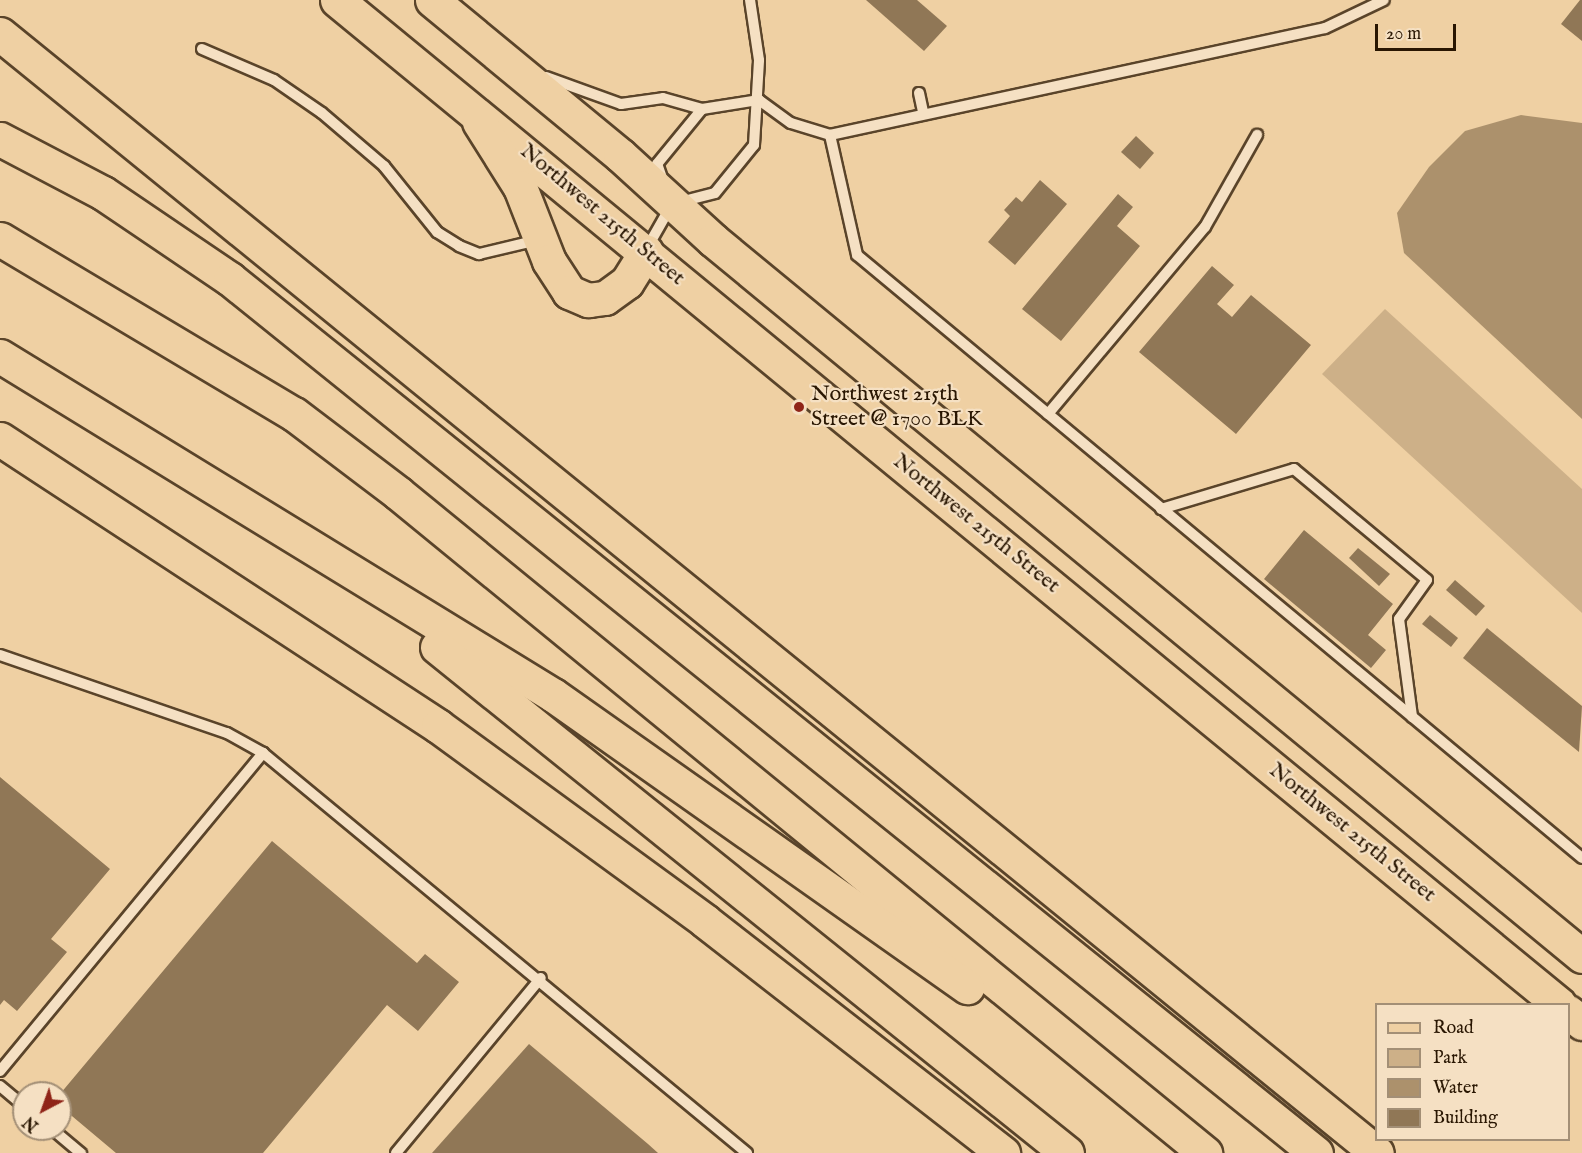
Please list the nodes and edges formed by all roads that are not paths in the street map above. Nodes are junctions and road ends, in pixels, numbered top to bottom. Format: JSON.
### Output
{"nodes":[{"id":1,"x":337,"y":0,"type":"edge"},
{"id":2,"x":432,"y":0,"type":"edge"},
{"id":3,"x":750,"y":0,"type":"edge"},
{"id":4,"x":1384,"y":0,"type":"edge"},
{"id":5,"x":0,"y":33,"type":"edge"},
{"id":6,"x":202,"y":49,"type":"dead end"},
{"id":7,"x":502,"y":57,"type":"junction"},
{"id":8,"x":919,"y":93,"type":"dead end"},
{"id":9,"x":759,"y":100,"type":"junction"},
{"id":10,"x":469,"y":105,"type":"junction"},
{"id":11,"x":702,"y":109,"type":"junction"},
{"id":12,"x":923,"y":112,"type":"junction"},
{"id":13,"x":830,"y":135,"type":"junction"},
{"id":14,"x":1257,"y":135,"type":"dead end"},
{"id":15,"x":0,"y":139,"type":"edge"},
{"id":16,"x":672,"y":204,"type":"junction"},
{"id":17,"x":541,"y":238,"type":"junction"},
{"id":18,"x":0,"y":239,"type":"edge"},
{"id":19,"x":646,"y":251,"type":"junction"},
{"id":20,"x":0,"y":356,"type":"edge"},
{"id":21,"x":1048,"y":414,"type":"junction"},
{"id":22,"x":0,"y":439,"type":"edge"},
{"id":23,"x":1161,"y":509,"type":"junction"},
{"id":24,"x":292,"y":538,"type":"junction"},
{"id":25,"x":0,"y":655,"type":"edge"},
{"id":26,"x":1412,"y":717,"type":"junction"},
{"id":27,"x":263,"y":753,"type":"junction"},
{"id":28,"x":1582,"y":858,"type":"edge"},
{"id":29,"x":1582,"y":956,"type":"edge"},
{"id":30,"x":541,"y":978,"type":"junction"},
{"id":31,"x":1557,"y":1003,"type":"edge"},
{"id":32,"x":1570,"y":1013,"type":"edge"},
{"id":33,"x":1582,"y":1023,"type":"edge"},
{"id":34,"x":0,"y":1071,"type":"edge"},
{"id":35,"x":0,"y":1086,"type":"edge"},
{"id":36,"x":1129,"y":1092,"type":"junction"},
{"id":37,"x":12,"y":1096,"type":"edge"},
{"id":38,"x":66,"y":1141,"type":"edge"},
{"id":39,"x":81,"y":1153,"type":"edge"},
{"id":40,"x":396,"y":1153,"type":"edge"},
{"id":41,"x":747,"y":1153,"type":"edge"},
{"id":42,"x":1003,"y":1153,"type":"edge"},
{"id":43,"x":1067,"y":1153,"type":"edge"},
{"id":44,"x":1205,"y":1153,"type":"edge"},
{"id":45,"x":1316,"y":1153,"type":"edge"},
{"id":46,"x":1377,"y":1153,"type":"edge"}],
"edges":[{"from":1,"to":10,"type":"main road","name":"Northwest 215th Street"},
{"from":2,"to":7,"type":"main road"},
{"from":3,"to":9,"type":"lane"},
{"from":4,"to":12,"type":"lane"},
{"from":5,"to":46,"type":"main road"},
{"from":6,"to":17,"type":"lane"},
{"from":7,"to":11,"type":"lane"},
{"from":7,"to":16,"type":"main road"},
{"from":8,"to":12,"type":"lane"},
{"from":9,"to":11,"type":"lane"},
{"from":9,"to":13,"type":"lane"},
{"from":9,"to":16,"type":"lane"},
{"from":10,"to":17,"type":"main road"},
{"from":10,"to":19,"type":"main road","name":"Northwest 215th Street"},
{"from":11,"to":16,"type":"lane"},
{"from":12,"to":13,"type":"lane"},
{"from":13,"to":21,"type":"lane"},
{"from":14,"to":21,"type":"lane"},
{"from":15,"to":45,"type":"main road"},
{"from":16,"to":19,"type":"lane"},
{"from":16,"to":29,"type":"main road"},
{"from":17,"to":19,"type":"main road"},
{"from":18,"to":36,"type":"main road"},
{"from":19,"to":31,"type":"main road","name":"Northwest 215th Street"},
{"from":20,"to":24,"type":"main road"},
{"from":21,"to":23,"type":"lane"},
{"from":22,"to":42,"type":"main road"},
{"from":23,"to":26,"type":"lane"},
{"from":23,"to":26,"type":"lane"},
{"from":24,"to":36,"type":"main road"},
{"from":24,"to":43,"type":"main road"},
{"from":25,"to":27,"type":"lane"},
{"from":26,"to":28,"type":"lane"},
{"from":27,"to":30,"type":"lane"},
{"from":27,"to":34,"type":"lane"},
{"from":30,"to":40,"type":"lane"},
{"from":30,"to":41,"type":"lane"},
{"from":32,"to":33,"type":"main road"},
{"from":35,"to":37,"type":"lane"},
{"from":36,"to":44,"type":"main road"},
{"from":38,"to":39,"type":"lane"}]}
